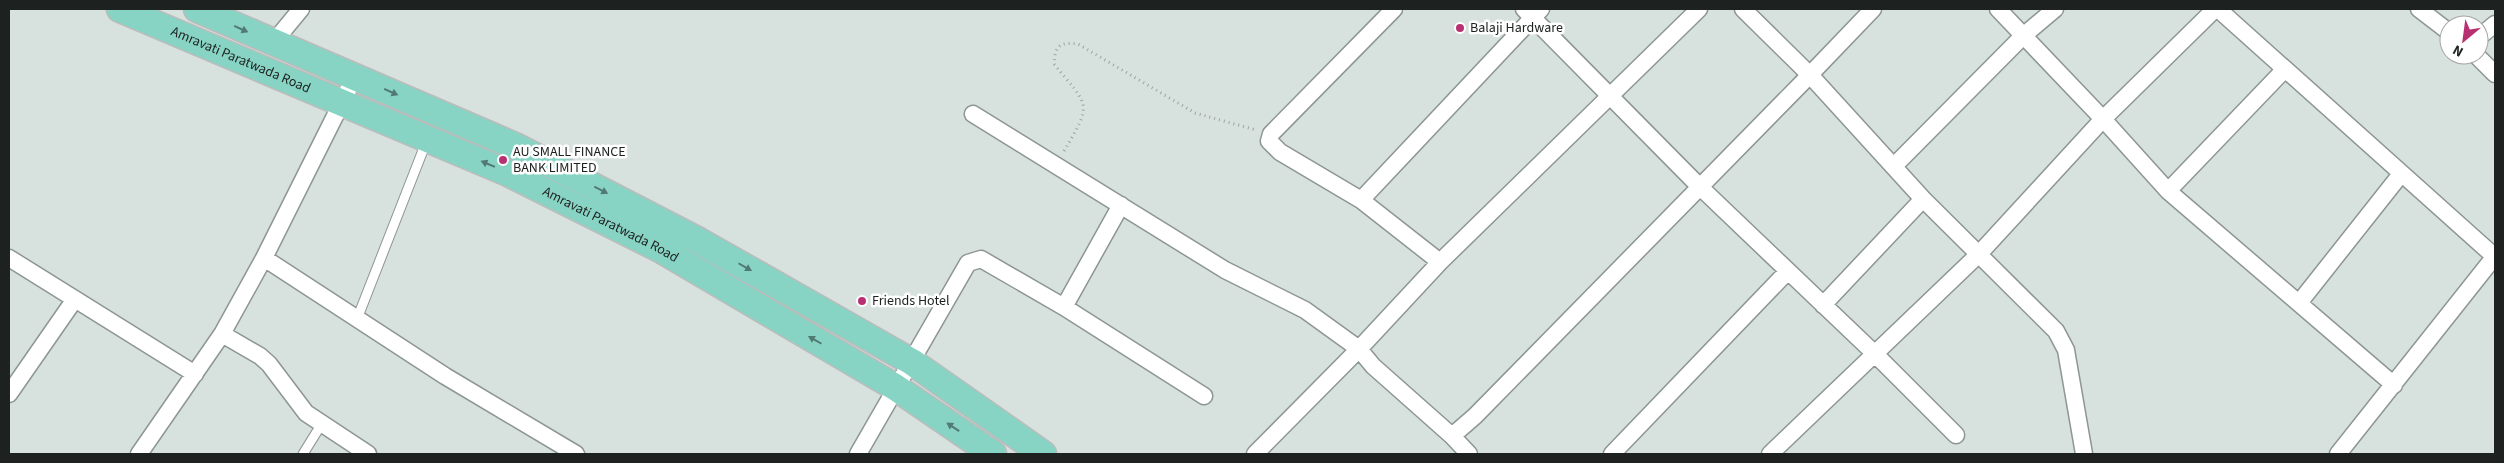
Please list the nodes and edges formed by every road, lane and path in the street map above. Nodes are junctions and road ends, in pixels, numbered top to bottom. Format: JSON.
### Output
{"nodes":[{"id":1,"x":120,"y":9,"type":"edge"},
{"id":2,"x":196,"y":9,"type":"edge"},
{"id":3,"x":301,"y":9,"type":"edge"},
{"id":4,"x":1394,"y":9,"type":"edge"},
{"id":5,"x":1699,"y":9,"type":"edge"},
{"id":6,"x":1743,"y":9,"type":"edge"},
{"id":7,"x":1872,"y":9,"type":"edge"},
{"id":8,"x":1998,"y":9,"type":"edge"},
{"id":9,"x":2055,"y":9,"type":"edge"},
{"id":10,"x":2216,"y":9,"type":"edge"},
{"id":11,"x":2419,"y":9,"type":"edge"},
{"id":12,"x":1533,"y":12,"type":"edge"},
{"id":13,"x":2439,"y":24,"type":"edge"},
{"id":14,"x":2024,"y":36,"type":"junction"},
{"id":15,"x":273,"y":43,"type":"junction"},
{"id":16,"x":2486,"y":65,"type":"edge"},
{"id":17,"x":2285,"y":69,"type":"junction"},
{"id":18,"x":1810,"y":74,"type":"junction"},
{"id":19,"x":2495,"y":74,"type":"edge"},
{"id":20,"x":355,"y":76,"type":"junction"},
{"id":21,"x":1611,"y":97,"type":"junction"},
{"id":22,"x":343,"y":102,"type":"junction"},
{"id":23,"x":972,"y":114,"type":"dead end"},
{"id":24,"x":2103,"y":120,"type":"junction"},
{"id":25,"x":1271,"y":134,"type":"junction"},
{"id":26,"x":428,"y":138,"type":"junction"},
{"id":27,"x":1056,"y":165,"type":"junction"},
{"id":28,"x":1894,"y":166,"type":"junction"},
{"id":29,"x":2401,"y":174,"type":"junction"},
{"id":30,"x":1700,"y":187,"type":"junction"},
{"id":31,"x":2168,"y":191,"type":"junction"},
{"id":32,"x":1923,"y":199,"type":"junction"},
{"id":33,"x":1361,"y":200,"type":"junction"},
{"id":34,"x":1121,"y":205,"type":"junction"},
{"id":35,"x":1979,"y":254,"type":"junction"},
{"id":36,"x":2495,"y":256,"type":"edge"},
{"id":37,"x":9,"y":258,"type":"edge"},
{"id":38,"x":264,"y":258,"type":"junction"},
{"id":39,"x":1440,"y":262,"type":"junction"},
{"id":40,"x":1788,"y":271,"type":"junction"},
{"id":41,"x":75,"y":300,"type":"junction"},
{"id":42,"x":2299,"y":303,"type":"junction"},
{"id":43,"x":1823,"y":305,"type":"junction"},
{"id":44,"x":1064,"y":306,"type":"junction"},
{"id":45,"x":357,"y":319,"type":"junction"},
{"id":46,"x":222,"y":334,"type":"junction"},
{"id":47,"x":1359,"y":349,"type":"junction"},
{"id":48,"x":1874,"y":353,"type":"junction"},
{"id":49,"x":912,"y":362,"type":"junction"},
{"id":50,"x":194,"y":374,"type":"junction"},
{"id":51,"x":2394,"y":385,"type":"junction"},
{"id":52,"x":895,"y":387,"type":"junction"},
{"id":53,"x":9,"y":394,"type":"edge"},
{"id":54,"x":1204,"y":396,"type":"dead end"},
{"id":55,"x":321,"y":425,"type":"junction"},
{"id":56,"x":1956,"y":435,"type":"dead end"},
{"id":57,"x":1452,"y":436,"type":"junction"},
{"id":58,"x":1779,"y":451,"type":"edge"},
{"id":59,"x":139,"y":454,"type":"edge"},
{"id":60,"x":303,"y":454,"type":"edge"},
{"id":61,"x":368,"y":454,"type":"edge"},
{"id":62,"x":576,"y":454,"type":"edge"},
{"id":63,"x":858,"y":454,"type":"edge"},
{"id":64,"x":993,"y":454,"type":"edge"},
{"id":65,"x":1043,"y":454,"type":"edge"},
{"id":66,"x":1255,"y":454,"type":"edge"},
{"id":67,"x":1469,"y":454,"type":"edge"},
{"id":68,"x":1612,"y":454,"type":"edge"},
{"id":69,"x":2084,"y":454,"type":"edge"},
{"id":70,"x":2338,"y":454,"type":"edge"}],
"edges":[{"from":1,"to":22,"type":"main road","name":"Amravati Paratwada Road"},
{"from":2,"to":15,"type":"main road","name":"Amravati Paratwada Road","one_way":true},
{"from":3,"to":15,"type":"street"},
{"from":4,"to":25,"type":"street"},
{"from":5,"to":21,"type":"street"},
{"from":6,"to":18,"type":"street"},
{"from":7,"to":18,"type":"street"},
{"from":8,"to":14,"type":"street"},
{"from":9,"to":14,"type":"street"},
{"from":10,"to":17,"type":"street"},
{"from":10,"to":24,"type":"street"},
{"from":11,"to":13,"type":"street"},
{"from":12,"to":21,"type":"street"},
{"from":12,"to":33,"type":"street"},
{"from":14,"to":24,"type":"street"},
{"from":14,"to":28,"type":"street"},
{"from":15,"to":20,"type":"main road","name":"Amravati Paratwada Road"},
{"from":16,"to":19,"type":"street"},
{"from":17,"to":29,"type":"street"},
{"from":17,"to":31,"type":"street"},
{"from":18,"to":28,"type":"street"},
{"from":18,"to":30,"type":"street"},
{"from":20,"to":22,"type":"street"},
{"from":20,"to":49,"type":"main road","name":"Amravati Paratwada Road","one_way":true},
{"from":21,"to":30,"type":"street"},
{"from":21,"to":39,"type":"street"},
{"from":22,"to":26,"type":"main road","name":"Amravati Paratwada Road"},
{"from":22,"to":38,"type":"street"},
{"from":23,"to":27,"type":"street"},
{"from":24,"to":31,"type":"street"},
{"from":24,"to":35,"type":"street"},
{"from":25,"to":27,"type":"path"},
{"from":25,"to":33,"type":"street"},
{"from":26,"to":45,"type":"lane"},
{"from":52,"to":26,"type":"main road","name":"Amravati Paratwada Road","one_way":true},
{"from":27,"to":34,"type":"street"},
{"from":28,"to":32,"type":"street"},
{"from":29,"to":36,"type":"street"},
{"from":29,"to":42,"type":"street"},
{"from":30,"to":40,"type":"street"},
{"from":30,"to":57,"type":"street"},
{"from":31,"to":42,"type":"street"},
{"from":32,"to":35,"type":"street"},
{"from":32,"to":43,"type":"street"},
{"from":33,"to":39,"type":"street"},
{"from":34,"to":44,"type":"street"},
{"from":34,"to":47,"type":"street"},
{"from":35,"to":48,"type":"street"},
{"from":35,"to":69,"type":"street"},
{"from":36,"to":51,"type":"street"},
{"from":37,"to":41,"type":"street"},
{"from":38,"to":45,"type":"street"},
{"from":38,"to":46,"type":"street"},
{"from":39,"to":47,"type":"street"},
{"from":40,"to":43,"type":"street"},
{"from":40,"to":68,"type":"street"},
{"from":41,"to":50,"type":"street"},
{"from":41,"to":53,"type":"street"},
{"from":42,"to":51,"type":"street"},
{"from":43,"to":48,"type":"street"},
{"from":44,"to":49,"type":"street"},
{"from":44,"to":54,"type":"street"},
{"from":45,"to":62,"type":"street"},
{"from":46,"to":50,"type":"street"},
{"from":46,"to":55,"type":"street"},
{"from":47,"to":57,"type":"street"},
{"from":47,"to":66,"type":"street"},
{"from":48,"to":56,"type":"street"},
{"from":48,"to":58,"type":"street"},
{"from":49,"to":52,"type":"street"},
{"from":49,"to":65,"type":"main road","name":"Amravati Paratwada Road"},
{"from":50,"to":59,"type":"street"},
{"from":51,"to":70,"type":"street"},
{"from":52,"to":63,"type":"street"},
{"from":64,"to":52,"type":"main road","name":"Amravati Paratwada Road","one_way":true},
{"from":55,"to":60,"type":"lane"},
{"from":55,"to":61,"type":"street"},
{"from":57,"to":67,"type":"street"}]}
